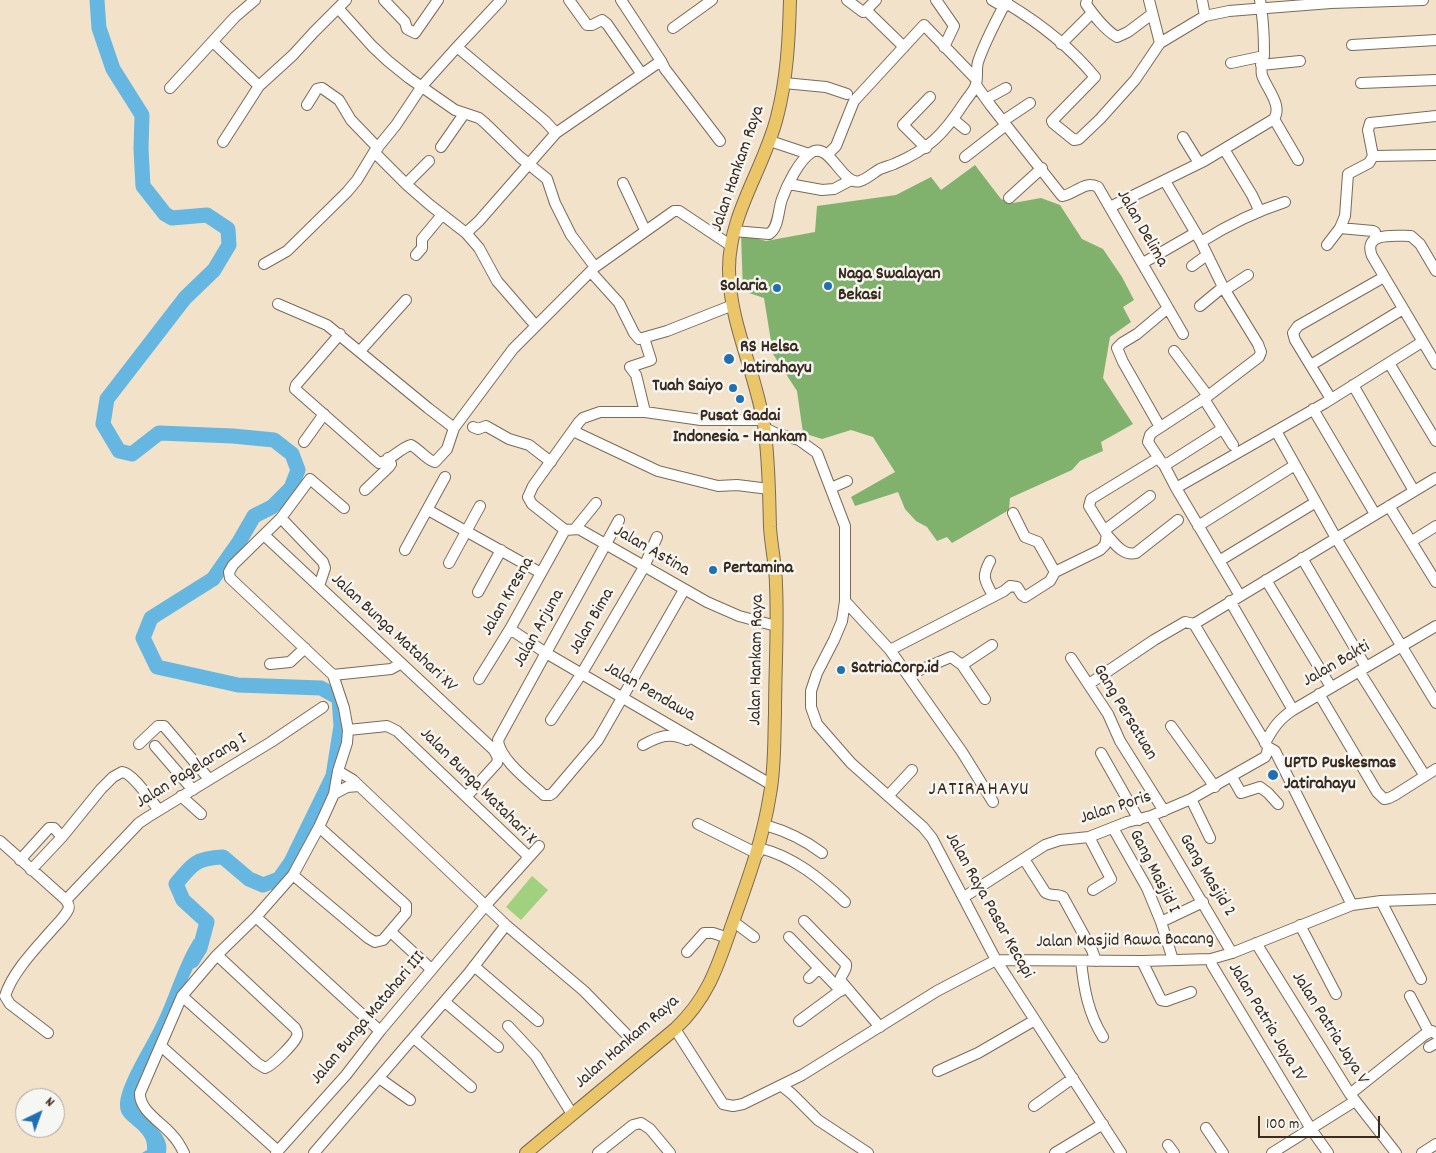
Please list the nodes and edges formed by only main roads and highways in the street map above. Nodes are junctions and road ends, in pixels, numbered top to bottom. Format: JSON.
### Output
{"nodes":[{"id":1,"x":790,"y":0,"type":"edge"},
{"id":2,"x":526,"y":1153,"type":"edge"}],
"edges":[{"from":1,"to":2,"type":"main road","name":"Jalan Hankam Raya"}]}
